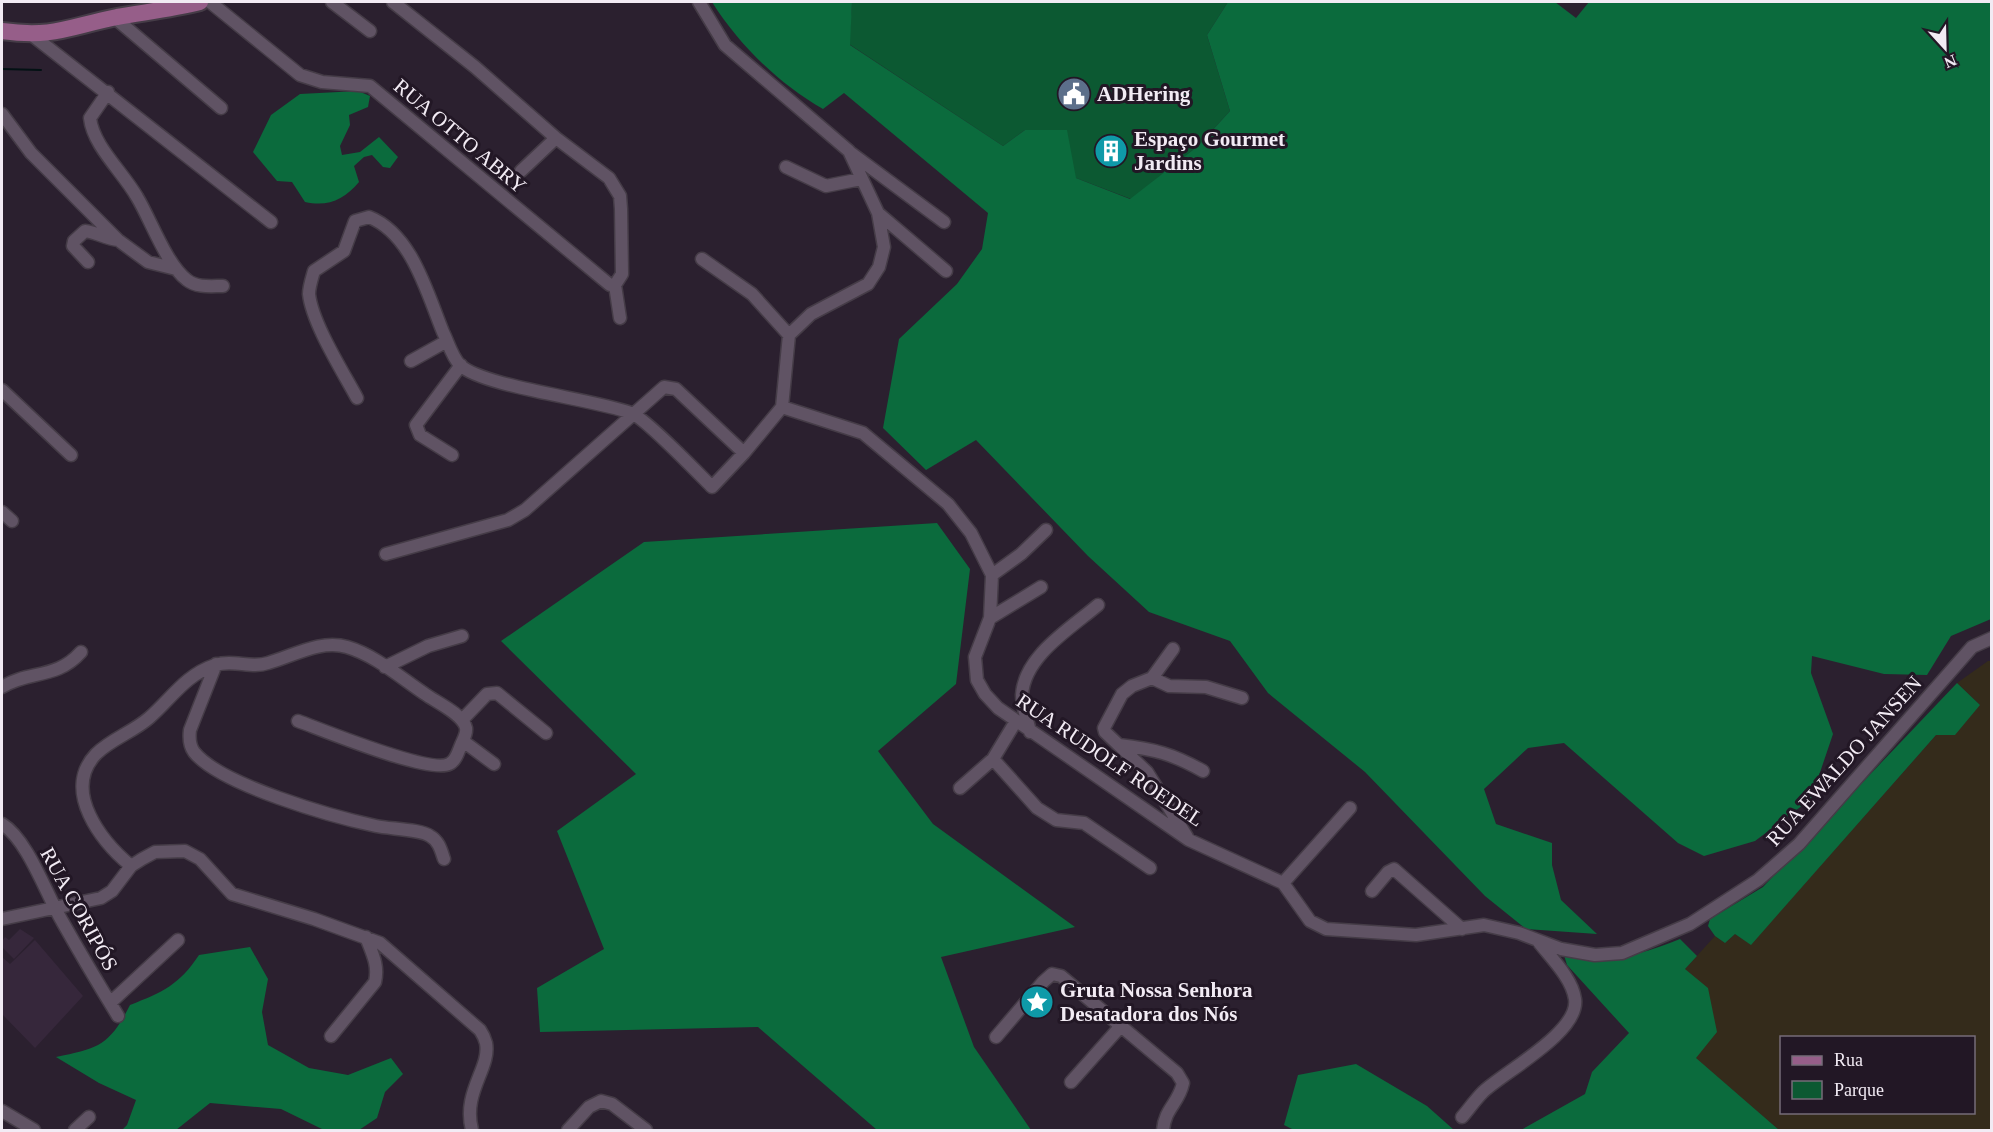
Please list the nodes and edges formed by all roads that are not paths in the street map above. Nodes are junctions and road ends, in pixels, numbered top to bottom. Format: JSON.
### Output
{"nodes":[{"id":1,"x":200,"y":2,"type":"edge"},
{"id":2,"x":210,"y":2,"type":"edge"},
{"id":3,"x":332,"y":2,"type":"edge"},
{"id":4,"x":393,"y":2,"type":"edge"},
{"id":5,"x":699,"y":2,"type":"edge"},
{"id":6,"x":115,"y":18,"type":"junction"},
{"id":7,"x":2,"y":31,"type":"edge"},
{"id":8,"x":370,"y":31,"type":"dead end"},
{"id":9,"x":32,"y":35,"type":"junction"},
{"id":10,"x":108,"y":92,"type":"junction"},
{"id":11,"x":221,"y":108,"type":"dead end"},
{"id":12,"x":2,"y":114,"type":"edge"},
{"id":13,"x":556,"y":138,"type":"junction"},
{"id":14,"x":849,"y":151,"type":"junction"},
{"id":15,"x":786,"y":167,"type":"dead end"},
{"id":16,"x":521,"y":171,"type":"dead end"},
{"id":17,"x":861,"y":179,"type":"junction"},
{"id":18,"x":878,"y":213,"type":"junction"},
{"id":19,"x":271,"y":222,"type":"dead end"},
{"id":20,"x":944,"y":222,"type":"dead end"},
{"id":21,"x":118,"y":240,"type":"junction"},
{"id":22,"x":702,"y":259,"type":"dead end"},
{"id":23,"x":88,"y":262,"type":"dead end"},
{"id":24,"x":176,"y":269,"type":"junction"},
{"id":25,"x":946,"y":271,"type":"dead end"},
{"id":26,"x":615,"y":285,"type":"junction"},
{"id":27,"x":223,"y":286,"type":"dead end"},
{"id":28,"x":620,"y":318,"type":"dead end"},
{"id":29,"x":789,"y":335,"type":"junction"},
{"id":30,"x":447,"y":341,"type":"junction"},
{"id":31,"x":411,"y":361,"type":"dead end"},
{"id":32,"x":460,"y":365,"type":"junction"},
{"id":33,"x":2,"y":390,"type":"edge"},
{"id":34,"x":357,"y":398,"type":"dead end"},
{"id":35,"x":782,"y":407,"type":"junction"},
{"id":36,"x":634,"y":413,"type":"junction"},
{"id":37,"x":744,"y":453,"type":"junction"},
{"id":38,"x":71,"y":455,"type":"dead end"},
{"id":39,"x":452,"y":455,"type":"dead end"},
{"id":40,"x":2,"y":512,"type":"edge"},
{"id":41,"x":12,"y":521,"type":"dead end"},
{"id":42,"x":1046,"y":530,"type":"dead end"},
{"id":43,"x":386,"y":554,"type":"dead end"},
{"id":44,"x":992,"y":575,"type":"junction"},
{"id":45,"x":1041,"y":587,"type":"dead end"},
{"id":46,"x":1098,"y":605,"type":"dead end"},
{"id":47,"x":990,"y":618,"type":"junction"},
{"id":48,"x":462,"y":636,"type":"dead end"},
{"id":49,"x":1992,"y":638,"type":"edge"},
{"id":50,"x":1173,"y":649,"type":"dead end"},
{"id":51,"x":81,"y":651,"type":"dead end"},
{"id":52,"x":216,"y":664,"type":"junction"},
{"id":53,"x":385,"y":667,"type":"junction"},
{"id":54,"x":1152,"y":678,"type":"junction"},
{"id":55,"x":2,"y":687,"type":"edge"},
{"id":56,"x":1242,"y":698,"type":"dead end"},
{"id":57,"x":462,"y":720,"type":"junction"},
{"id":58,"x":298,"y":721,"type":"dead end"},
{"id":59,"x":1016,"y":721,"type":"junction"},
{"id":60,"x":1030,"y":732,"type":"junction"},
{"id":61,"x":546,"y":733,"type":"dead end"},
{"id":62,"x":463,"y":741,"type":"junction"},
{"id":63,"x":1119,"y":745,"type":"junction"},
{"id":64,"x":993,"y":759,"type":"junction"},
{"id":65,"x":494,"y":764,"type":"dead end"},
{"id":66,"x":1203,"y":771,"type":"dead end"},
{"id":67,"x":960,"y":788,"type":"dead end"},
{"id":68,"x":1350,"y":808,"type":"dead end"},
{"id":69,"x":2,"y":821,"type":"edge"},
{"id":70,"x":1189,"y":840,"type":"junction"},
{"id":71,"x":444,"y":859,"type":"dead end"},
{"id":72,"x":131,"y":866,"type":"junction"},
{"id":73,"x":1150,"y":868,"type":"dead end"},
{"id":74,"x":1283,"y":883,"type":"junction"},
{"id":75,"x":1372,"y":891,"type":"dead end"},
{"id":76,"x":55,"y":909,"type":"junction"},
{"id":77,"x":2,"y":919,"type":"edge"},
{"id":78,"x":1462,"y":929,"type":"junction"},
{"id":79,"x":366,"y":937,"type":"junction"},
{"id":80,"x":178,"y":940,"type":"dead end"},
{"id":81,"x":1538,"y":941,"type":"junction"},
{"id":82,"x":110,"y":1003,"type":"junction"},
{"id":83,"x":118,"y":1016,"type":"dead end"},
{"id":84,"x":1120,"y":1026,"type":"junction"},
{"id":85,"x":331,"y":1036,"type":"dead end"},
{"id":86,"x":996,"y":1037,"type":"dead end"},
{"id":87,"x":1071,"y":1082,"type":"dead end"},
{"id":88,"x":2,"y":1112,"type":"edge"},
{"id":89,"x":89,"y":1117,"type":"dead end"},
{"id":90,"x":1462,"y":1117,"type":"dead end"},
{"id":91,"x":34,"y":1131,"type":"edge"},
{"id":92,"x":75,"y":1131,"type":"edge"},
{"id":93,"x":472,"y":1131,"type":"edge"},
{"id":94,"x":568,"y":1131,"type":"edge"},
{"id":95,"x":646,"y":1131,"type":"edge"},
{"id":96,"x":1163,"y":1131,"type":"edge"}],
"edges":[{"from":1,"to":6,"type":"main road"},
{"from":2,"to":26,"type":"street","name":"RUA OTTO ABRY"},
{"from":3,"to":8,"type":"street"},
{"from":4,"to":13,"type":"street"},
{"from":5,"to":14,"type":"street"},
{"from":6,"to":9,"type":"main road"},
{"from":6,"to":11,"type":"street"},
{"from":7,"to":9,"type":"main road"},
{"from":9,"to":10,"type":"street"},
{"from":10,"to":19,"type":"street"},
{"from":10,"to":24,"type":"street"},
{"from":12,"to":21,"type":"street"},
{"from":13,"to":16,"type":"street"},
{"from":13,"to":26,"type":"street"},
{"from":14,"to":17,"type":"street"},
{"from":14,"to":20,"type":"street"},
{"from":15,"to":17,"type":"street"},
{"from":17,"to":18,"type":"street"},
{"from":18,"to":25,"type":"street"},
{"from":18,"to":29,"type":"street"},
{"from":21,"to":23,"type":"street"},
{"from":21,"to":24,"type":"street"},
{"from":22,"to":29,"type":"street"},
{"from":24,"to":27,"type":"street"},
{"from":26,"to":28,"type":"street"},
{"from":29,"to":35,"type":"street"},
{"from":30,"to":31,"type":"street"},
{"from":30,"to":32,"type":"street"},
{"from":30,"to":34,"type":"street"},
{"from":32,"to":36,"type":"street"},
{"from":32,"to":39,"type":"street"},
{"from":33,"to":38,"type":"street"},
{"from":35,"to":37,"type":"street"},
{"from":35,"to":44,"type":"street","name":"RUA RUDOLF ROEDEL"},
{"from":36,"to":37,"type":"street"},
{"from":36,"to":37,"type":"street"},
{"from":36,"to":43,"type":"street"},
{"from":40,"to":41,"type":"street"},
{"from":42,"to":44,"type":"street"},
{"from":44,"to":47,"type":"street","name":"RUA RUDOLF ROEDEL"},
{"from":45,"to":47,"type":"street"},
{"from":46,"to":60,"type":"street"},
{"from":47,"to":59,"type":"street","name":"RUA RUDOLF ROEDEL"},
{"from":48,"to":53,"type":"street"},
{"from":49,"to":81,"type":"street","name":"RUA EWALDO JANSEN"},
{"from":50,"to":54,"type":"street"},
{"from":51,"to":55,"type":"street"},
{"from":52,"to":53,"type":"street"},
{"from":52,"to":71,"type":"street"},
{"from":52,"to":72,"type":"street"},
{"from":53,"to":57,"type":"street"},
{"from":54,"to":56,"type":"street"},
{"from":54,"to":63,"type":"street"},
{"from":57,"to":61,"type":"street"},
{"from":57,"to":62,"type":"street"},
{"from":58,"to":62,"type":"street"},
{"from":59,"to":60,"type":"street","name":"RUA RUDOLF ROEDEL"},
{"from":59,"to":64,"type":"street"},
{"from":60,"to":70,"type":"street","name":"RUA RUDOLF ROEDEL"},
{"from":62,"to":65,"type":"street"},
{"from":63,"to":66,"type":"street"},
{"from":63,"to":70,"type":"street"},
{"from":64,"to":67,"type":"street"},
{"from":64,"to":73,"type":"street"},
{"from":68,"to":74,"type":"street"},
{"from":69,"to":76,"type":"street","name":"RUA CORIPÓS"},
{"from":70,"to":74,"type":"street","name":"RUA RUDOLF ROEDEL"},
{"from":72,"to":76,"type":"street"},
{"from":72,"to":79,"type":"street"},
{"from":74,"to":78,"type":"street"},
{"from":75,"to":78,"type":"street"},
{"from":76,"to":77,"type":"street"},
{"from":76,"to":82,"type":"street","name":"RUA CORIPÓS"},
{"from":78,"to":81,"type":"street"},
{"from":79,"to":85,"type":"street"},
{"from":79,"to":93,"type":"street"},
{"from":80,"to":82,"type":"street"},
{"from":81,"to":90,"type":"street"},
{"from":82,"to":83,"type":"street","name":"RUA CORIPÓS"},
{"from":84,"to":86,"type":"street"},
{"from":84,"to":87,"type":"street"},
{"from":84,"to":96,"type":"street"},
{"from":88,"to":91,"type":"street"},
{"from":89,"to":92,"type":"street"},
{"from":94,"to":95,"type":"street"}]}
